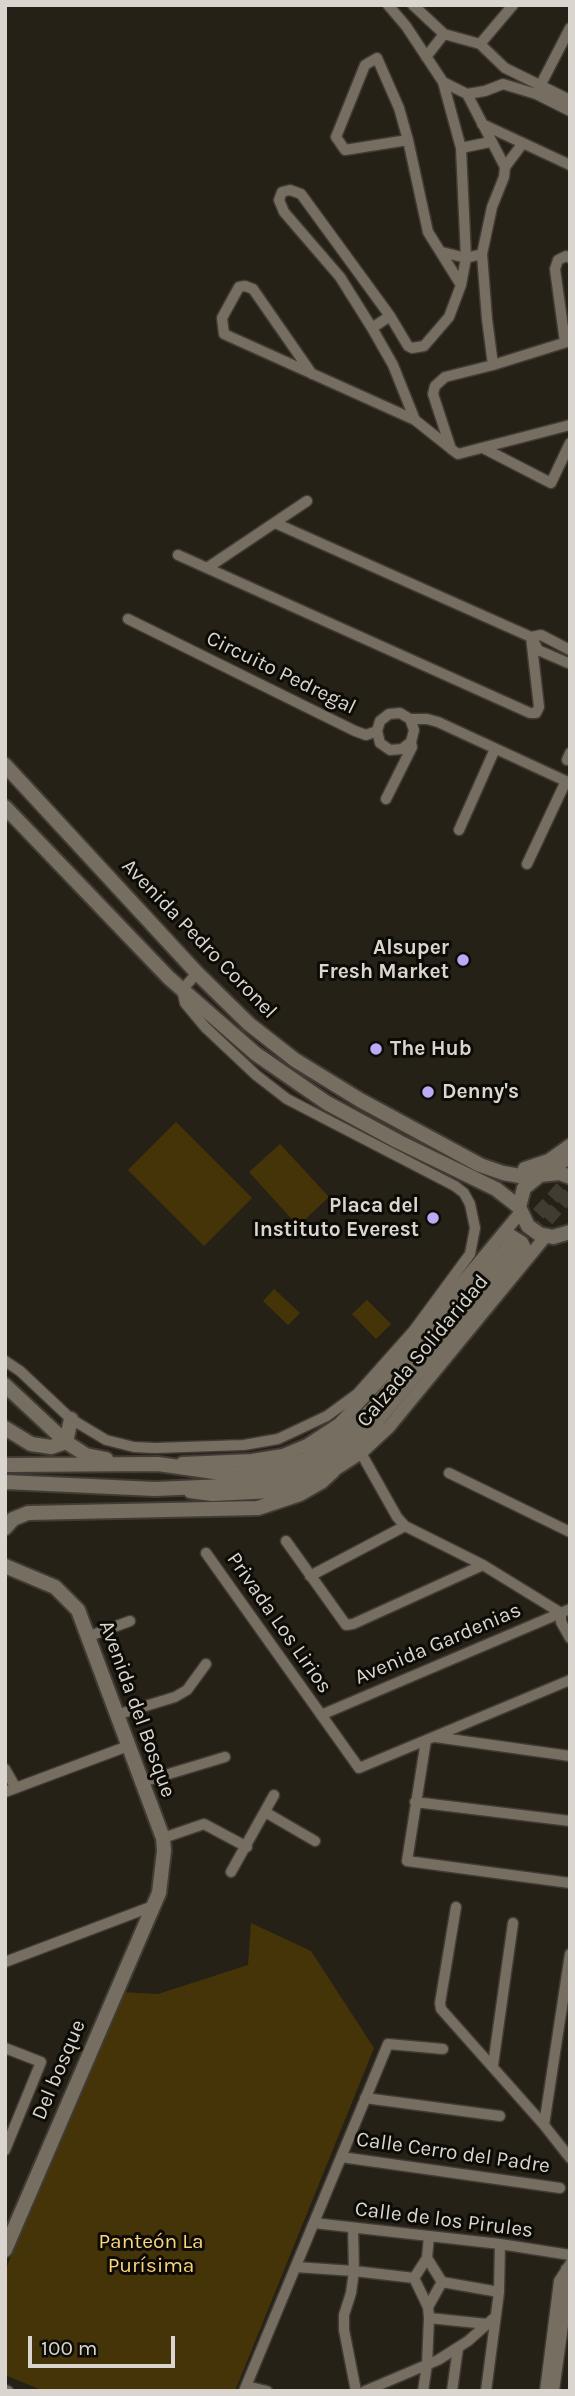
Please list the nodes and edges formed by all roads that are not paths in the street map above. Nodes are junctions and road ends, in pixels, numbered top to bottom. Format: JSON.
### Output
{"nodes":[{"id":1,"x":388,"y":5,"type":"edge"},
{"id":2,"x":413,"y":5,"type":"edge"},
{"id":3,"x":513,"y":5,"type":"edge"},
{"id":4,"x":570,"y":28,"type":"edge"},
{"id":5,"x":444,"y":34,"type":"junction"},
{"id":6,"x":480,"y":44,"type":"junction"},
{"id":7,"x":426,"y":57,"type":"junction"},
{"id":8,"x":505,"y":68,"type":"junction"},
{"id":9,"x":443,"y":82,"type":"junction"},
{"id":10,"x":503,"y":84,"type":"junction"},
{"id":11,"x":539,"y":90,"type":"junction"},
{"id":12,"x":467,"y":94,"type":"junction"},
{"id":13,"x":570,"y":100,"type":"edge"},
{"id":14,"x":570,"y":111,"type":"edge"},
{"id":15,"x":482,"y":124,"type":"junction"},
{"id":16,"x":408,"y":140,"type":"junction"},
{"id":17,"x":490,"y":142,"type":"junction"},
{"id":18,"x":523,"y":143,"type":"junction"},
{"id":19,"x":461,"y":148,"type":"junction"},
{"id":20,"x":570,"y":165,"type":"edge"},
{"id":21,"x":505,"y":167,"type":"junction"},
{"id":22,"x":442,"y":252,"type":"junction"},
{"id":23,"x":482,"y":254,"type":"junction"},
{"id":24,"x":466,"y":258,"type":"junction"},
{"id":25,"x":570,"y":258,"type":"edge"},
{"id":26,"x":461,"y":285,"type":"junction"},
{"id":27,"x":390,"y":316,"type":"junction"},
{"id":28,"x":372,"y":328,"type":"junction"},
{"id":29,"x":567,"y":342,"type":"edge"},
{"id":30,"x":494,"y":365,"type":"junction"},
{"id":31,"x":312,"y":374,"type":"junction"},
{"id":32,"x":439,"y":412,"type":"junction"},
{"id":33,"x":417,"y":422,"type":"junction"},
{"id":34,"x":570,"y":425,"type":"edge"},
{"id":35,"x":570,"y":443,"type":"edge"},
{"id":36,"x":483,"y":448,"type":"junction"},
{"id":37,"x":451,"y":449,"type":"junction"},
{"id":38,"x":307,"y":501,"type":"dead end"},
{"id":39,"x":275,"y":523,"type":"junction"},
{"id":40,"x":178,"y":555,"type":"dead end"},
{"id":41,"x":207,"y":568,"type":"junction"},
{"id":42,"x":128,"y":619,"type":"dead end"},
{"id":43,"x":531,"y":637,"type":"junction"},
{"id":44,"x":570,"y":650,"type":"edge"},
{"id":45,"x":570,"y":662,"type":"edge"},
{"id":46,"x":410,"y":719,"type":"junction"},
{"id":47,"x":376,"y":732,"type":"junction"},
{"id":48,"x":411,"y":742,"type":"junction"},
{"id":49,"x":495,"y":749,"type":"junction"},
{"id":50,"x":5,"y":765,"type":"edge"},
{"id":51,"x":568,"y":782,"type":"edge"},
{"id":52,"x":386,"y":799,"type":"dead end"},
{"id":53,"x":5,"y":807,"type":"edge"},
{"id":54,"x":459,"y":830,"type":"dead end"},
{"id":55,"x":527,"y":864,"type":"dead end"},
{"id":56,"x":197,"y":973,"type":"junction"},
{"id":57,"x":182,"y":990,"type":"junction"},
{"id":58,"x":327,"y":1103,"type":"junction"},
{"id":59,"x":377,"y":1109,"type":"junction"},
{"id":60,"x":401,"y":1122,"type":"junction"},
{"id":61,"x":570,"y":1146,"type":"edge"},
{"id":62,"x":570,"y":1157,"type":"edge"},
{"id":63,"x":545,"y":1173,"type":"junction"},
{"id":64,"x":570,"y":1177,"type":"edge"},
{"id":65,"x":519,"y":1210,"type":"junction"},
{"id":66,"x":568,"y":1234,"type":"edge"},
{"id":67,"x":546,"y":1236,"type":"junction"},
{"id":68,"x":492,"y":1245,"type":"junction"},
{"id":69,"x":517,"y":1254,"type":"junction"},
{"id":70,"x":5,"y":1360,"type":"edge"},
{"id":71,"x":5,"y":1385,"type":"edge"},
{"id":72,"x":71,"y":1419,"type":"junction"},
{"id":73,"x":5,"y":1428,"type":"edge"},
{"id":74,"x":66,"y":1442,"type":"junction"},
{"id":75,"x":361,"y":1453,"type":"junction"},
{"id":76,"x":158,"y":1464,"type":"junction"},
{"id":77,"x":5,"y":1465,"type":"edge"},
{"id":78,"x":138,"y":1465,"type":"junction"},
{"id":79,"x":333,"y":1471,"type":"junction"},
{"id":80,"x":449,"y":1473,"type":"dead end"},
{"id":81,"x":5,"y":1482,"type":"edge"},
{"id":82,"x":155,"y":1489,"type":"junction"},
{"id":83,"x":405,"y":1526,"type":"junction"},
{"id":84,"x":5,"y":1528,"type":"edge"},
{"id":85,"x":570,"y":1532,"type":"edge"},
{"id":86,"x":286,"y":1541,"type":"dead end"},
{"id":87,"x":206,"y":1553,"type":"dead end"},
{"id":88,"x":483,"y":1565,"type":"junction"},
{"id":89,"x":5,"y":1566,"type":"edge"},
{"id":90,"x":310,"y":1576,"type":"junction"},
{"id":91,"x":566,"y":1611,"type":"edge"},
{"id":92,"x":130,"y":1621,"type":"dead end"},
{"id":93,"x":88,"y":1637,"type":"junction"},
{"id":94,"x":570,"y":1637,"type":"edge"},
{"id":95,"x":206,"y":1664,"type":"dead end"},
{"id":96,"x":570,"y":1680,"type":"edge"},
{"id":97,"x":321,"y":1714,"type":"junction"},
{"id":98,"x":116,"y":1715,"type":"junction"},
{"id":99,"x":430,"y":1739,"type":"junction"},
{"id":100,"x":128,"y":1746,"type":"junction"},
{"id":101,"x":570,"y":1756,"type":"edge"},
{"id":102,"x":225,"y":1757,"type":"dead end"},
{"id":103,"x":5,"y":1769,"type":"edge"},
{"id":104,"x":142,"y":1782,"type":"junction"},
{"id":105,"x":10,"y":1790,"type":"edge"},
{"id":106,"x":274,"y":1795,"type":"dead end"},
{"id":107,"x":415,"y":1802,"type":"junction"},
{"id":108,"x":265,"y":1812,"type":"junction"},
{"id":109,"x":570,"y":1821,"type":"edge"},
{"id":110,"x":163,"y":1838,"type":"junction"},
{"id":111,"x":315,"y":1841,"type":"dead end"},
{"id":112,"x":247,"y":1847,"type":"junction"},
{"id":113,"x":231,"y":1872,"type":"dead end"},
{"id":114,"x":570,"y":1883,"type":"edge"},
{"id":115,"x":153,"y":1906,"type":"junction"},
{"id":116,"x":456,"y":1907,"type":"dead end"},
{"id":117,"x":513,"y":1923,"type":"dead end"},
{"id":118,"x":570,"y":1954,"type":"edge"},
{"id":119,"x":5,"y":1962,"type":"edge"},
{"id":120,"x":5,"y":2048,"type":"edge"},
{"id":121,"x":443,"y":2049,"type":"dead end"},
{"id":122,"x":493,"y":2066,"type":"junction"},
{"id":123,"x":365,"y":2098,"type":"junction"},
{"id":124,"x":500,"y":2116,"type":"dead end"},
{"id":125,"x":544,"y":2125,"type":"junction"},
{"id":126,"x":5,"y":2150,"type":"edge"},
{"id":127,"x":341,"y":2157,"type":"junction"},
{"id":128,"x":570,"y":2158,"type":"edge"},
{"id":129,"x":559,"y":2188,"type":"dead end"},
{"id":130,"x":314,"y":2223,"type":"junction"},
{"id":131,"x":353,"y":2228,"type":"junction"},
{"id":132,"x":429,"y":2236,"type":"junction"},
{"id":133,"x":500,"y":2244,"type":"junction"},
{"id":134,"x":5,"y":2250,"type":"edge"},
{"id":135,"x":570,"y":2255,"type":"edge"},
{"id":136,"x":427,"y":2258,"type":"junction"},
{"id":137,"x":568,"y":2266,"type":"edge"},
{"id":138,"x":296,"y":2267,"type":"junction"},
{"id":139,"x":354,"y":2270,"type":"junction"},
{"id":140,"x":414,"y":2278,"type":"junction"},
{"id":141,"x":564,"y":2281,"type":"edge"},
{"id":142,"x":442,"y":2282,"type":"junction"},
{"id":143,"x":499,"y":2292,"type":"junction"},
{"id":144,"x":428,"y":2312,"type":"junction"},
{"id":145,"x":491,"y":2321,"type":"junction"},
{"id":146,"x":561,"y":2342,"type":"edge"},
{"id":147,"x":458,"y":2348,"type":"junction"},
{"id":148,"x":427,"y":2365,"type":"junction"},
{"id":149,"x":245,"y":2388,"type":"edge"},
{"id":150,"x":267,"y":2391,"type":"edge"},
{"id":151,"x":356,"y":2391,"type":"edge"},
{"id":152,"x":365,"y":2391,"type":"edge"},
{"id":153,"x":423,"y":2391,"type":"edge"},
{"id":154,"x":452,"y":2391,"type":"edge"},
{"id":155,"x":486,"y":2391,"type":"edge"},
{"id":156,"x":545,"y":2391,"type":"edge"},
{"id":157,"x":554,"y":2391,"type":"edge"}],
"edges":[{"from":1,"to":7,"type":"street"},
{"from":2,"to":5,"type":"street"},
{"from":3,"to":6,"type":"street"},
{"from":4,"to":11,"type":"street"},
{"from":5,"to":6,"type":"street"},
{"from":5,"to":7,"type":"street"},
{"from":6,"to":8,"type":"street"},
{"from":7,"to":9,"type":"street"},
{"from":8,"to":10,"type":"street"},
{"from":8,"to":11,"type":"street"},
{"from":9,"to":12,"type":"street"},
{"from":9,"to":19,"type":"street"},
{"from":10,"to":11,"type":"street"},
{"from":10,"to":12,"type":"street"},
{"from":11,"to":13,"type":"street"},
{"from":11,"to":14,"type":"street"},
{"from":12,"to":15,"type":"street"},
{"from":15,"to":17,"type":"street"},
{"from":15,"to":18,"type":"street"},
{"from":16,"to":16,"type":"street"},
{"from":16,"to":22,"type":"street"},
{"from":17,"to":19,"type":"street"},
{"from":17,"to":21,"type":"street"},
{"from":18,"to":20,"type":"street"},
{"from":18,"to":21,"type":"street"},
{"from":19,"to":24,"type":"street"},
{"from":21,"to":23,"type":"street"},
{"from":22,"to":24,"type":"street"},
{"from":22,"to":26,"type":"street"},
{"from":23,"to":24,"type":"street"},
{"from":23,"to":30,"type":"street"},
{"from":24,"to":26,"type":"street"},
{"from":25,"to":29,"type":"street"},
{"from":26,"to":27,"type":"street"},
{"from":27,"to":28,"type":"street"},
{"from":27,"to":28,"type":"street"},
{"from":28,"to":33,"type":"street"},
{"from":29,"to":30,"type":"street"},
{"from":30,"to":32,"type":"street"},
{"from":31,"to":31,"type":"street"},
{"from":31,"to":33,"type":"street"},
{"from":32,"to":33,"type":"street"},
{"from":32,"to":37,"type":"street"},
{"from":33,"to":37,"type":"street"},
{"from":34,"to":36,"type":"street"},
{"from":35,"to":36,"type":"street"},
{"from":36,"to":37,"type":"street"},
{"from":38,"to":39,"type":"street"},
{"from":39,"to":41,"type":"street"},
{"from":39,"to":43,"type":"street"},
{"from":40,"to":41,"type":"street"},
{"from":41,"to":43,"type":"street"},
{"from":42,"to":47,"type":"street","name":"Circuito Pedregal"},
{"from":43,"to":44,"type":"street"},
{"from":43,"to":45,"type":"street"},
{"from":46,"to":47,"type":"street","name":"Circuito Pedregal"},
{"from":46,"to":48,"type":"street"},
{"from":46,"to":49,"type":"street"},
{"from":47,"to":48,"type":"street"},
{"from":48,"to":52,"type":"street"},
{"from":49,"to":51,"type":"street"},
{"from":49,"to":54,"type":"street"},
{"from":50,"to":56,"type":"main road","name":"Avenida Pedro Coronel"},
{"from":51,"to":55,"type":"street"},
{"from":53,"to":57,"type":"main road","name":"Avenida Pedro Coronel"},
{"from":56,"to":57,"type":"street"},
{"from":56,"to":59,"type":"main road","name":"Avenida Pedro Coronel"},
{"from":57,"to":58,"type":"main road","name":"Avenida Pedro Coronel"},
{"from":57,"to":72,"type":"street"},
{"from":58,"to":59,"type":"street"},
{"from":58,"to":65,"type":"main road","name":"Avenida Pedro Coronel"},
{"from":59,"to":60,"type":"main road","name":"Avenida Pedro Coronel"},
{"from":60,"to":61,"type":"main road"},
{"from":60,"to":63,"type":"main road","name":"Avenida Pedro Coronel"},
{"from":62,"to":63,"type":"street"},
{"from":63,"to":64,"type":"main road","name":"Avenida Pedro Coronel"},
{"from":63,"to":65,"type":"main road"},
{"from":65,"to":67,"type":"main road","name":"Avenida Pedro Coronel"},
{"from":65,"to":68,"type":"street","name":"Calzada Solidaridad"},
{"from":66,"to":67,"type":"main road"},
{"from":67,"to":69,"type":"street","name":"Calzada Solidaridad"},
{"from":68,"to":69,"type":"street"},
{"from":68,"to":76,"type":"street","name":"Calzada Solidaridad"},
{"from":69,"to":75,"type":"street","name":"Calzada Solidaridad"},
{"from":69,"to":76,"type":"main road","name":"Calzada Solidaridad"},
{"from":69,"to":82,"type":"main road","name":"Calzada Solidaridad"},
{"from":70,"to":72,"type":"street"},
{"from":71,"to":74,"type":"main road"},
{"from":72,"to":74,"type":"main road"},
{"from":73,"to":74,"type":"main road"},
{"from":74,"to":78,"type":"main road"},
{"from":75,"to":79,"type":"street","name":"Calzada Solidaridad"},
{"from":75,"to":83,"type":"street"},
{"from":76,"to":78,"type":"main road"},
{"from":77,"to":78,"type":"main road"},
{"from":79,"to":82,"type":"street","name":"Calzada Solidaridad"},
{"from":79,"to":84,"type":"main road"},
{"from":80,"to":85,"type":"street"},
{"from":81,"to":82,"type":"main road"},
{"from":83,"to":88,"type":"street"},
{"from":83,"to":90,"type":"street"},
{"from":86,"to":90,"type":"street"},
{"from":87,"to":97,"type":"street","name":"Privada Los Lirios"},
{"from":88,"to":90,"type":"street"},
{"from":88,"to":91,"type":"street"},
{"from":89,"to":93,"type":"main road","name":"Avenida del Bosque"},
{"from":91,"to":94,"type":"street"},
{"from":91,"to":97,"type":"street","name":"Avenida Gardenias"},
{"from":92,"to":93,"type":"street"},
{"from":93,"to":98,"type":"main road","name":"Avenida del Bosque"},
{"from":95,"to":98,"type":"street"},
{"from":96,"to":99,"type":"street"},
{"from":97,"to":99,"type":"street","name":"Privada Los Lirios"},
{"from":98,"to":100,"type":"main road","name":"Avenida del Bosque"},
{"from":99,"to":101,"type":"street"},
{"from":99,"to":107,"type":"street"},
{"from":100,"to":104,"type":"main road","name":"Avenida del Bosque"},
{"from":100,"to":105,"type":"street"},
{"from":102,"to":104,"type":"street"},
{"from":103,"to":105,"type":"street"},
{"from":104,"to":110,"type":"main road","name":"Avenida del Bosque"},
{"from":106,"to":108,"type":"street"},
{"from":107,"to":109,"type":"street"},
{"from":107,"to":114,"type":"street"},
{"from":108,"to":111,"type":"street"},
{"from":108,"to":112,"type":"street"},
{"from":110,"to":112,"type":"street"},
{"from":110,"to":115,"type":"main road","name":"Avenida del Bosque"},
{"from":112,"to":113,"type":"street"},
{"from":115,"to":119,"type":"street"},
{"from":115,"to":134,"type":"main road","name":"Del bosque"},
{"from":116,"to":122,"type":"street"},
{"from":117,"to":122,"type":"street"},
{"from":118,"to":125,"type":"street"},
{"from":120,"to":126,"type":"street"},
{"from":121,"to":123,"type":"street"},
{"from":122,"to":125,"type":"street"},
{"from":123,"to":124,"type":"street"},
{"from":123,"to":127,"type":"street"},
{"from":125,"to":128,"type":"street"},
{"from":127,"to":129,"type":"street","name":"Calle Cerro del Padre"},
{"from":127,"to":130,"type":"street"},
{"from":130,"to":131,"type":"street","name":"Calle de los Pirules"},
{"from":130,"to":138,"type":"street"},
{"from":131,"to":132,"type":"street","name":"Calle de los Pirules"},
{"from":131,"to":139,"type":"street"},
{"from":132,"to":133,"type":"street","name":"Calle de los Pirules"},
{"from":132,"to":136,"type":"street"},
{"from":133,"to":135,"type":"street","name":"Calle de los Pirules"},
{"from":133,"to":143,"type":"street"},
{"from":136,"to":140,"type":"street"},
{"from":136,"to":142,"type":"street"},
{"from":137,"to":141,"type":"street"},
{"from":138,"to":139,"type":"street"},
{"from":138,"to":149,"type":"street"},
{"from":139,"to":140,"type":"street"},
{"from":139,"to":151,"type":"street"},
{"from":140,"to":144,"type":"street"},
{"from":141,"to":146,"type":"street"},
{"from":142,"to":143,"type":"street"},
{"from":142,"to":144,"type":"street"},
{"from":143,"to":145,"type":"street"},
{"from":144,"to":145,"type":"street"},
{"from":144,"to":148,"type":"street"},
{"from":145,"to":147,"type":"street"},
{"from":145,"to":155,"type":"street"},
{"from":146,"to":156,"type":"street"},
{"from":146,"to":157,"type":"street"},
{"from":147,"to":148,"type":"street"},
{"from":147,"to":154,"type":"street"},
{"from":148,"to":152,"type":"street"},
{"from":148,"to":153,"type":"street"},
{"from":149,"to":150,"type":"street"}]}
